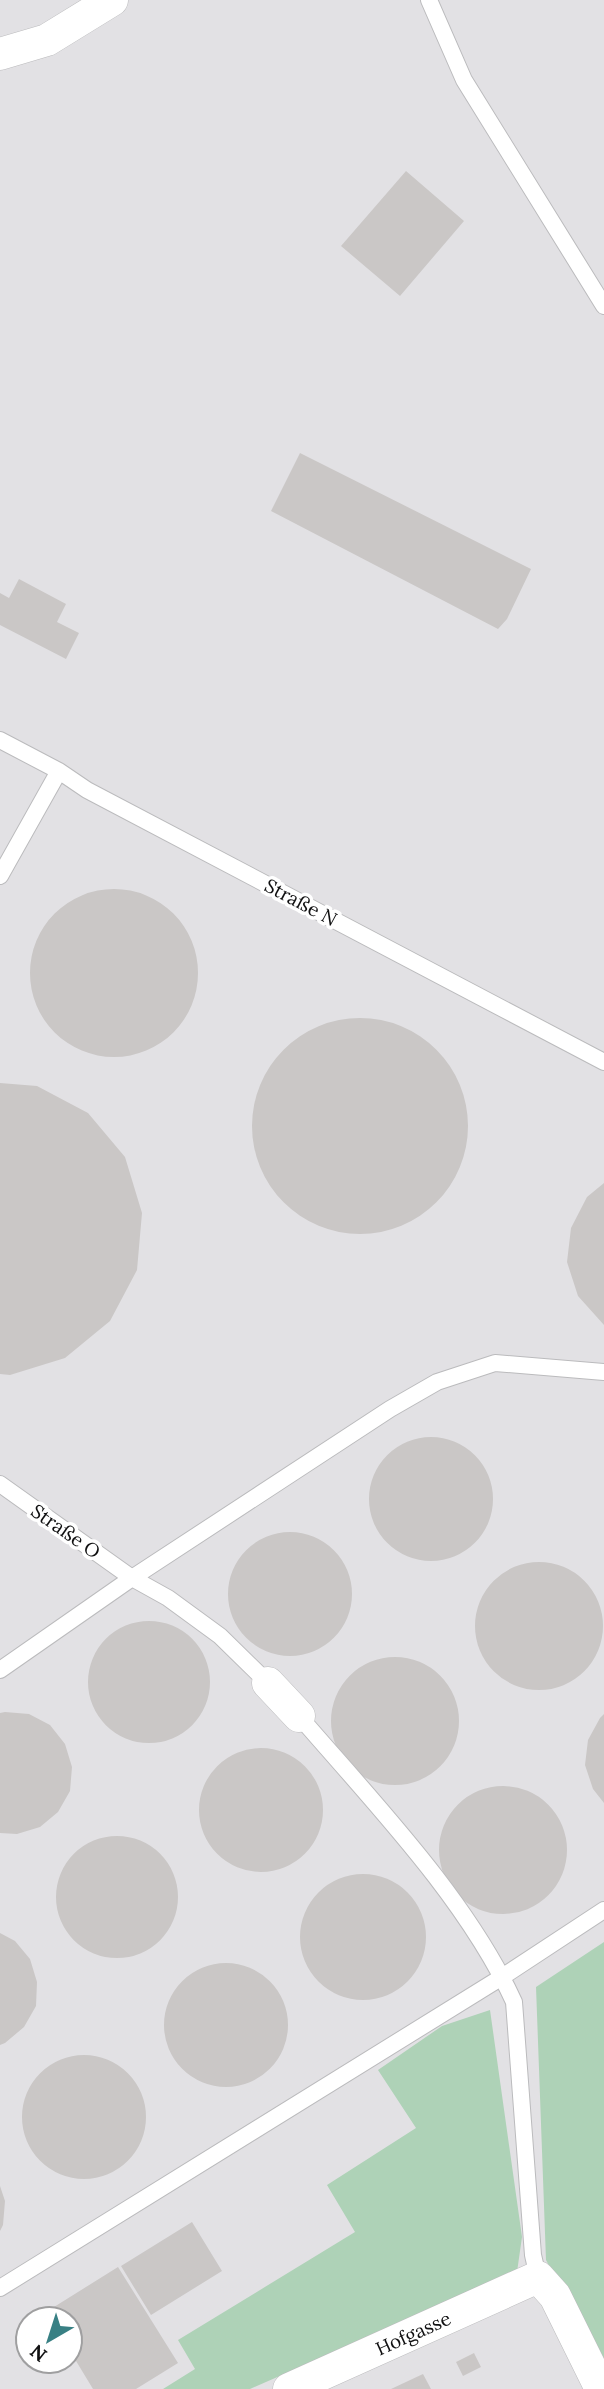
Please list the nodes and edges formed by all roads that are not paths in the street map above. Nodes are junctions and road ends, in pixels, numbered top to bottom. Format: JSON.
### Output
{"nodes":[{"id":1,"x":112,"y":0,"type":"edge"},
{"id":2,"x":429,"y":0,"type":"edge"},
{"id":3,"x":0,"y":54,"type":"edge"},
{"id":4,"x":604,"y":306,"type":"edge"},
{"id":5,"x":0,"y":740,"type":"edge"},
{"id":6,"x":59,"y":771,"type":"junction"},
{"id":7,"x":0,"y":876,"type":"edge"},
{"id":8,"x":604,"y":1062,"type":"edge"},
{"id":9,"x":604,"y":1372,"type":"edge"},
{"id":10,"x":0,"y":1484,"type":"edge"},
{"id":11,"x":132,"y":1578,"type":"junction"},
{"id":12,"x":0,"y":1670,"type":"edge"},
{"id":13,"x":268,"y":1683,"type":"joint"},
{"id":14,"x":299,"y":1716,"type":"joint"},
{"id":15,"x":604,"y":1910,"type":"edge"},
{"id":16,"x":502,"y":1977,"type":"junction"},
{"id":17,"x":538,"y":2277,"type":"junction"},
{"id":18,"x":0,"y":2288,"type":"edge"},
{"id":19,"x":289,"y":2389,"type":"edge"},
{"id":20,"x":601,"y":2389,"type":"edge"}],
"edges":[{"from":1,"to":3,"type":"street"},
{"from":2,"to":4,"type":"lane"},
{"from":5,"to":6,"type":"lane","name":"Straße N"},
{"from":6,"to":7,"type":"lane"},
{"from":6,"to":8,"type":"lane","name":"Straße N"},
{"from":9,"to":11,"type":"lane"},
{"from":10,"to":11,"type":"lane","name":"Straße O"},
{"from":11,"to":12,"type":"lane"},
{"from":11,"to":13,"type":"lane","name":"Straße O"},
{"from":13,"to":14,"type":"street"},
{"from":14,"to":16,"type":"lane"},
{"from":15,"to":16,"type":"lane"},
{"from":16,"to":17,"type":"lane"},
{"from":16,"to":18,"type":"lane"},
{"from":17,"to":19,"type":"street","name":"Hofgasse"},
{"from":17,"to":20,"type":"street"}]}
